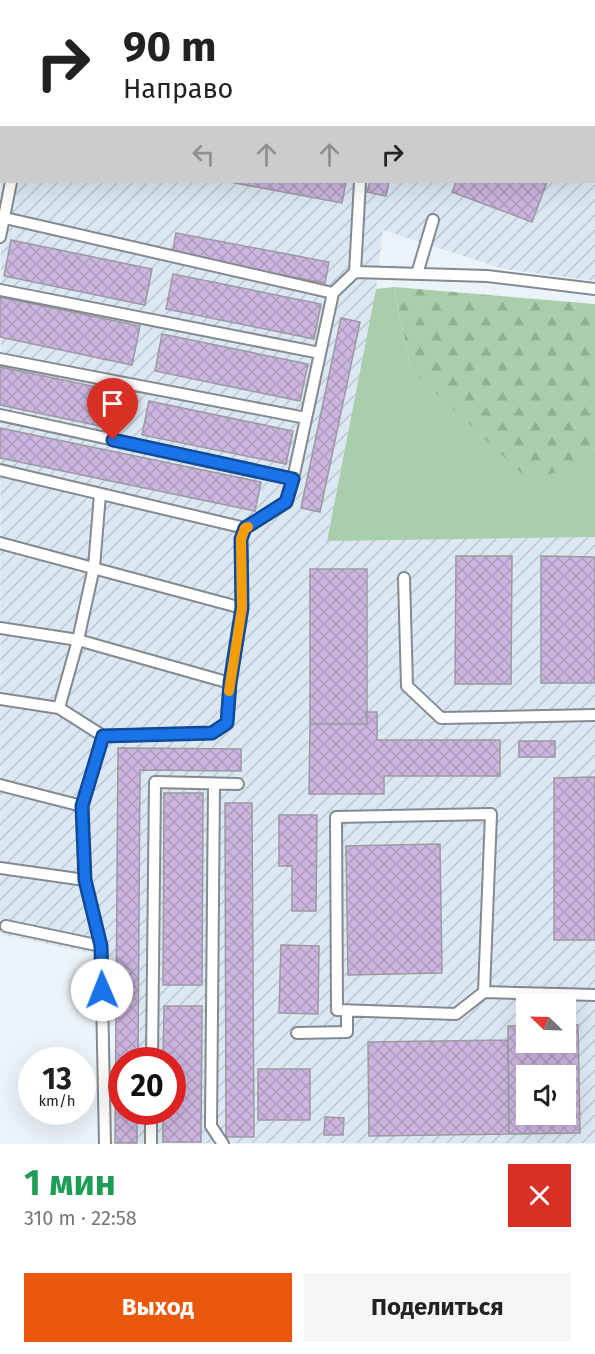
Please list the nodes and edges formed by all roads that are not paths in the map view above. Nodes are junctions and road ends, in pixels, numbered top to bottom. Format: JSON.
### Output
{"nodes":[{"id":1,"x":11,"y":183,"type":"edge"},
{"id":2,"x":360,"y":183,"type":"edge"},
{"id":3,"x":4,"y":218,"type":"junction"},
{"id":4,"x":433,"y":220,"type":"dead end"},
{"id":5,"x":0,"y":237,"type":"edge"},
{"id":6,"x":355,"y":272,"type":"junction"},
{"id":7,"x":417,"y":274,"type":"junction"},
{"id":8,"x":0,"y":290,"type":"edge"},
{"id":9,"x":595,"y":290,"type":"edge"},
{"id":10,"x":333,"y":293,"type":"junction"},
{"id":11,"x":320,"y":353,"type":"junction"},
{"id":12,"x":0,"y":359,"type":"edge"},
{"id":13,"x":0,"y":415,"type":"edge"},
{"id":14,"x":306,"y":417,"type":"junction"},
{"id":15,"x":0,"y":470,"type":"edge"},
{"id":16,"x":293,"y":479,"type":"junction"},
{"id":17,"x":100,"y":494,"type":"junction"},
{"id":18,"x":245,"y":528,"type":"junction"},
{"id":19,"x":0,"y":543,"type":"edge"},
{"id":20,"x":94,"y":567,"type":"junction"},
{"id":21,"x":404,"y":578,"type":"dead end"},
{"id":22,"x":242,"y":608,"type":"junction"},
{"id":23,"x":0,"y":628,"type":"edge"},
{"id":24,"x":78,"y":640,"type":"junction"},
{"id":25,"x":230,"y":683,"type":"junction"},
{"id":26,"x":0,"y":699,"type":"edge"},
{"id":27,"x":59,"y":708,"type":"junction"},
{"id":28,"x":595,"y":715,"type":"edge"},
{"id":29,"x":103,"y":736,"type":"junction"},
{"id":30,"x":214,"y":784,"type":"junction"},
{"id":31,"x":238,"y":784,"type":"dead end"},
{"id":32,"x":0,"y":785,"type":"edge"},
{"id":33,"x":82,"y":806,"type":"junction"},
{"id":34,"x":0,"y":868,"type":"edge"},
{"id":35,"x":85,"y":880,"type":"junction"},
{"id":36,"x":6,"y":926,"type":"dead end"},
{"id":37,"x":101,"y":946,"type":"junction"},
{"id":38,"x":484,"y":992,"type":"junction"},
{"id":39,"x":595,"y":995,"type":"edge"},
{"id":40,"x":347,"y":1011,"type":"junction"},
{"id":41,"x":297,"y":1034,"type":"dead end"},
{"id":42,"x":152,"y":1047,"type":"edge"},
{"id":43,"x":151,"y":1125,"type":"edge"},
{"id":44,"x":105,"y":1144,"type":"edge"},
{"id":45,"x":151,"y":1144,"type":"edge"},
{"id":46,"x":224,"y":1144,"type":"edge"}],
"edges":[{"from":1,"to":3,"type":"lane"},
{"from":2,"to":6,"type":"lane"},
{"from":3,"to":5,"type":"lane"},
{"from":3,"to":10,"type":"lane"},
{"from":4,"to":7,"type":"lane"},
{"from":6,"to":7,"type":"lane"},
{"from":6,"to":10,"type":"lane"},
{"from":7,"to":9,"type":"lane"},
{"from":8,"to":11,"type":"lane"},
{"from":10,"to":11,"type":"lane"},
{"from":11,"to":14,"type":"lane"},
{"from":12,"to":14,"type":"lane"},
{"from":13,"to":16,"type":"lane"},
{"from":14,"to":16,"type":"lane"},
{"from":15,"to":17,"type":"lane"},
{"from":16,"to":18,"type":"lane"},
{"from":17,"to":18,"type":"lane"},
{"from":17,"to":20,"type":"lane"},
{"from":18,"to":22,"type":"lane"},
{"from":19,"to":20,"type":"lane"},
{"from":20,"to":22,"type":"lane"},
{"from":20,"to":24,"type":"lane"},
{"from":21,"to":28,"type":"lane"},
{"from":22,"to":25,"type":"lane"},
{"from":23,"to":24,"type":"lane"},
{"from":24,"to":25,"type":"lane"},
{"from":24,"to":27,"type":"lane"},
{"from":25,"to":29,"type":"lane"},
{"from":26,"to":27,"type":"lane"},
{"from":27,"to":29,"type":"lane"},
{"from":29,"to":33,"type":"lane"},
{"from":30,"to":31,"type":"lane"},
{"from":30,"to":42,"type":"lane"},
{"from":30,"to":46,"type":"lane"},
{"from":32,"to":33,"type":"lane"},
{"from":33,"to":35,"type":"lane"},
{"from":34,"to":35,"type":"lane"},
{"from":35,"to":37,"type":"lane"},
{"from":36,"to":37,"type":"lane"},
{"from":37,"to":44,"type":"lane"},
{"from":38,"to":39,"type":"lane"},
{"from":38,"to":40,"type":"lane"},
{"from":38,"to":40,"type":"lane"},
{"from":40,"to":41,"type":"lane"},
{"from":43,"to":45,"type":"lane"}]}
